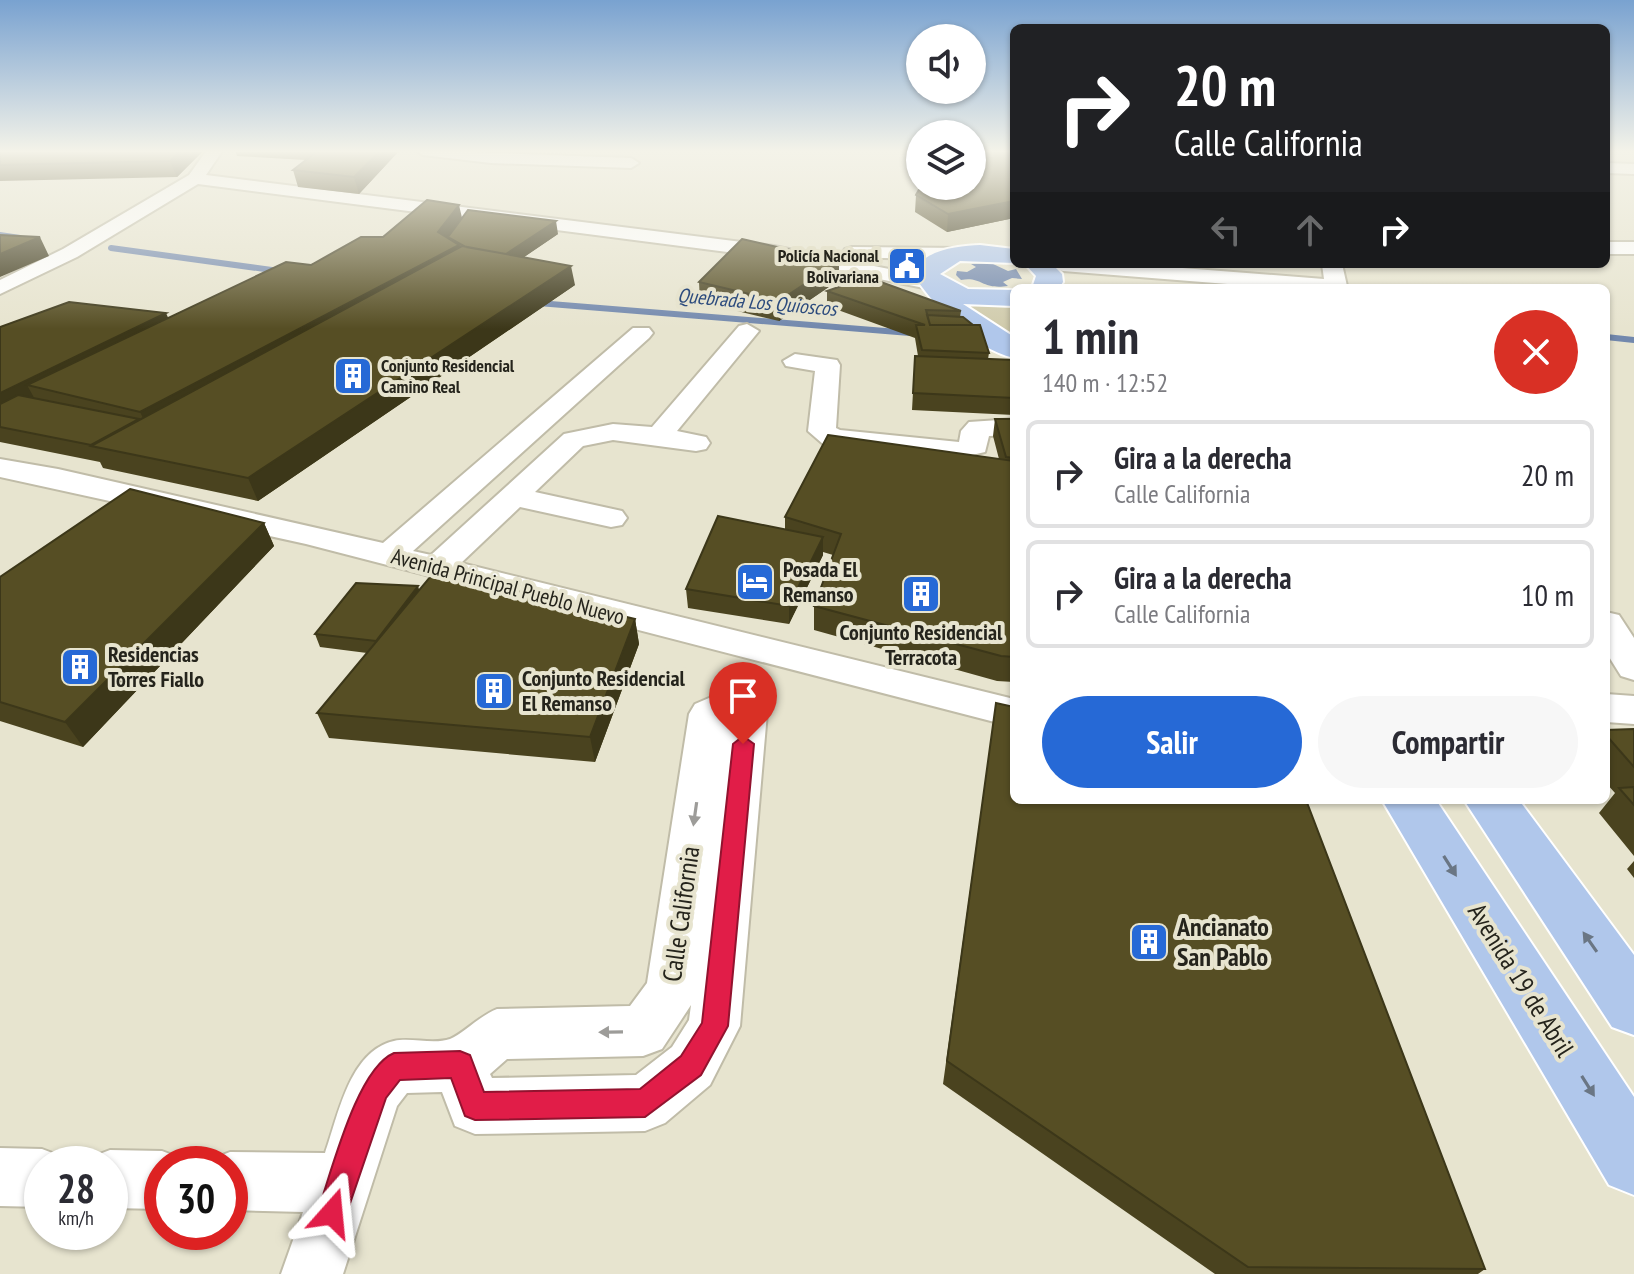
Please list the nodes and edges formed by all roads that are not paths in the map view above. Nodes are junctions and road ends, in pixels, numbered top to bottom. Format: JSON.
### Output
{"nodes":[{"id":1,"x":144,"y":209,"type":"edge"},
{"id":2,"x":437,"y":209,"type":"edge"},
{"id":3,"x":1010,"y":246,"type":"edge"},
{"id":4,"x":774,"y":252,"type":"junction"},
{"id":5,"x":967,"y":253,"type":"junction"},
{"id":6,"x":1010,"y":256,"type":"edge"},
{"id":7,"x":1052,"y":271,"type":"edge"},
{"id":8,"x":1335,"y":279,"type":"edge"},
{"id":9,"x":937,"y":286,"type":"junction"},
{"id":10,"x":0,"y":288,"type":"edge"},
{"id":11,"x":1010,"y":298,"type":"edge"},
{"id":12,"x":960,"y":315,"type":"junction"},
{"id":13,"x":747,"y":331,"type":"dead end"},
{"id":14,"x":641,"y":333,"type":"dead end"},
{"id":15,"x":1010,"y":346,"type":"edge"},
{"id":16,"x":795,"y":361,"type":"dead end"},
{"id":17,"x":1010,"y":427,"type":"edge"},
{"id":18,"x":659,"y":436,"type":"junction"},
{"id":19,"x":696,"y":443,"type":"dead end"},
{"id":20,"x":0,"y":468,"type":"edge"},
{"id":21,"x":516,"y":497,"type":"junction"},
{"id":22,"x":611,"y":518,"type":"dead end"},
{"id":23,"x":389,"y":555,"type":"junction"},
{"id":24,"x":438,"y":567,"type":"junction"},
{"id":25,"x":1610,"y":629,"type":"edge"},
{"id":26,"x":753,"y":649,"type":"junction"},
{"id":27,"x":1634,"y":667,"type":"edge"},
{"id":28,"x":730,"y":703,"type":"junction"},
{"id":29,"x":1610,"y":708,"type":"edge"},
{"id":30,"x":1634,"y":710,"type":"edge"},
{"id":31,"x":1010,"y":712,"type":"edge"},
{"id":32,"x":1411,"y":804,"type":"edge"},
{"id":33,"x":1493,"y":804,"type":"edge"},
{"id":34,"x":1634,"y":1006,"type":"edge"},
{"id":35,"x":460,"y":1065,"type":"junction"},
{"id":36,"x":1634,"y":1160,"type":"edge"},
{"id":37,"x":0,"y":1177,"type":"edge"},
{"id":38,"x":24,"y":1178,"type":"edge"},
{"id":39,"x":248,"y":1181,"type":"edge"},
{"id":40,"x":342,"y":1183,"type":"junction"},
{"id":41,"x":312,"y":1274,"type":"edge"}],
"edges":[{"from":1,"to":10,"type":"street"},
{"from":2,"to":4,"type":"street"},
{"from":3,"to":5,"type":"main road"},
{"from":4,"to":5,"type":"street"},
{"from":4,"to":9,"type":"street"},
{"from":4,"to":12,"type":"street"},
{"from":5,"to":6,"type":"main road"},
{"from":5,"to":9,"type":"main road"},
{"from":7,"to":8,"type":"street"},
{"from":9,"to":11,"type":"main road"},
{"from":9,"to":12,"type":"main road"},
{"from":12,"to":15,"type":"main road"},
{"from":13,"to":18,"type":"street"},
{"from":14,"to":23,"type":"street"},
{"from":16,"to":17,"type":"street"},
{"from":18,"to":19,"type":"street"},
{"from":18,"to":21,"type":"street"},
{"from":20,"to":23,"type":"street","name":"Avenida Principal Pueblo Nuevo"},
{"from":21,"to":22,"type":"street"},
{"from":21,"to":24,"type":"street"},
{"from":23,"to":24,"type":"street","name":"Avenida Principal Pueblo Nuevo"},
{"from":24,"to":26,"type":"street","name":"Avenida Principal Pueblo Nuevo"},
{"from":25,"to":27,"type":"street"},
{"from":26,"to":28,"type":"street","name":"Calle California"},
{"from":26,"to":31,"type":"street","name":"Avenida Principal Pueblo Nuevo"},
{"from":28,"to":35,"type":"street","name":"Calle California","one_way":true},
{"from":28,"to":35,"type":"street","name":"Calle California"},
{"from":29,"to":30,"type":"street"},
{"from":32,"to":36,"type":"main road","name":"Avenida 19 de Abril","one_way":true},
{"from":34,"to":33,"type":"main road","one_way":true},
{"from":35,"to":40,"type":"street"},
{"from":37,"to":38,"type":"street"},
{"from":39,"to":40,"type":"street"},
{"from":40,"to":41,"type":"street"}]}
